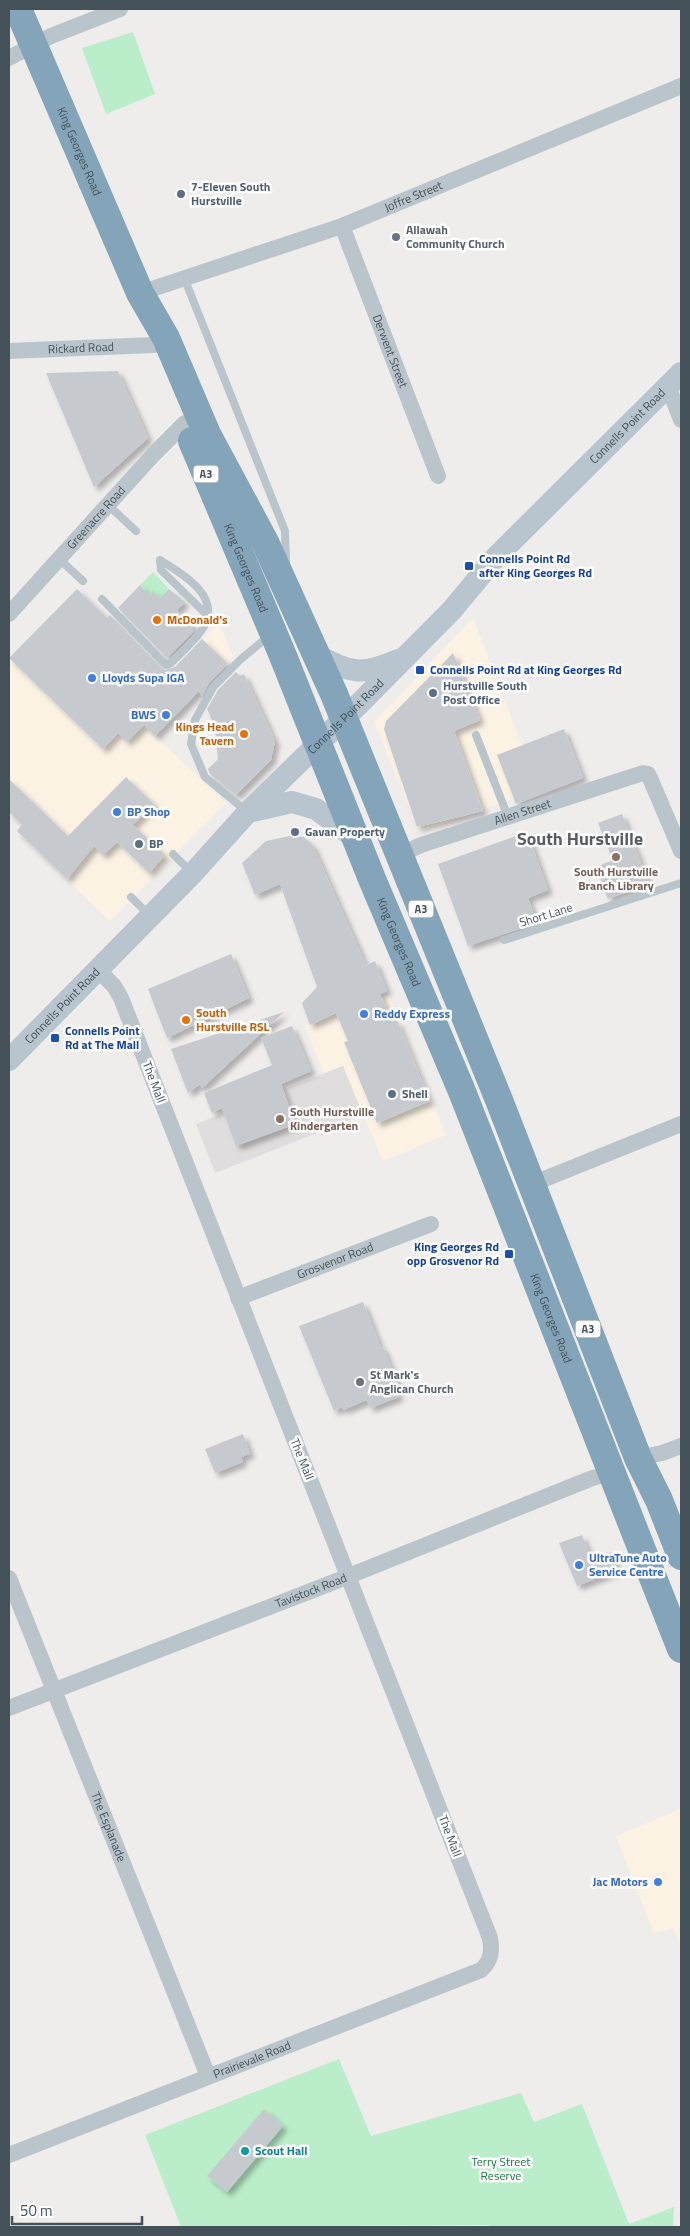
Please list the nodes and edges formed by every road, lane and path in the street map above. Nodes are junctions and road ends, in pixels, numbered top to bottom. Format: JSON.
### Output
{"nodes":[{"id":1,"x":18,"y":9,"type":"edge"},
{"id":2,"x":120,"y":9,"type":"edge"},
{"id":3,"x":33,"y":46,"type":"junction"},
{"id":4,"x":9,"y":58,"type":"edge"},
{"id":5,"x":681,"y":86,"type":"edge"},
{"id":6,"x":342,"y":226,"type":"junction"},
{"id":7,"x":185,"y":280,"type":"junction"},
{"id":8,"x":140,"y":293,"type":"junction"},
{"id":9,"x":154,"y":345,"type":"junction"},
{"id":10,"x":9,"y":351,"type":"edge"},
{"id":11,"x":675,"y":379,"type":"edge"},
{"id":12,"x":681,"y":420,"type":"edge"},
{"id":13,"x":185,"y":424,"type":"junction"},
{"id":14,"x":438,"y":476,"type":"dead end"},
{"id":15,"x":108,"y":506,"type":"junction"},
{"id":16,"x":136,"y":531,"type":"dead end"},
{"id":17,"x":59,"y":558,"type":"junction"},
{"id":18,"x":84,"y":581,"type":"dead end"},
{"id":19,"x":286,"y":591,"type":"junction"},
{"id":20,"x":102,"y":599,"type":"dead end"},
{"id":21,"x":9,"y":614,"type":"edge"},
{"id":22,"x":207,"y":615,"type":"junction"},
{"id":23,"x":273,"y":632,"type":"junction"},
{"id":24,"x":314,"y":654,"type":"junction"},
{"id":25,"x":403,"y":658,"type":"junction"},
{"id":26,"x":343,"y":718,"type":"junction"},
{"id":27,"x":476,"y":735,"type":"dead end"},
{"id":28,"x":318,"y":743,"type":"junction"},
{"id":29,"x":248,"y":813,"type":"junction"},
{"id":30,"x":508,"y":817,"type":"junction"},
{"id":31,"x":678,"y":830,"type":"edge"},
{"id":32,"x":355,"y":838,"type":"junction"},
{"id":33,"x":681,"y":851,"type":"edge"},
{"id":34,"x":173,"y":854,"type":"dead end"},
{"id":35,"x":399,"y":855,"type":"junction"},
{"id":36,"x":192,"y":873,"type":"junction"},
{"id":37,"x":681,"y":883,"type":"edge"},
{"id":38,"x":131,"y":897,"type":"dead end"},
{"id":39,"x":150,"y":916,"type":"junction"},
{"id":40,"x":504,"y":940,"type":"dead end"},
{"id":41,"x":97,"y":969,"type":"junction"},
{"id":42,"x":9,"y":1060,"type":"edge"},
{"id":43,"x":681,"y":1124,"type":"edge"},
{"id":44,"x":532,"y":1184,"type":"junction"},
{"id":45,"x":431,"y":1224,"type":"dead end"},
{"id":46,"x":238,"y":1298,"type":"junction"},
{"id":47,"x":681,"y":1446,"type":"edge"},
{"id":48,"x":638,"y":1458,"type":"junction"},
{"id":49,"x":612,"y":1472,"type":"junction"},
{"id":50,"x":681,"y":1556,"type":"edge"},
{"id":51,"x":348,"y":1576,"type":"junction"},
{"id":52,"x":9,"y":1578,"type":"edge"},
{"id":53,"x":681,"y":1648,"type":"edge"},
{"id":54,"x":52,"y":1690,"type":"junction"},
{"id":55,"x":9,"y":1708,"type":"edge"},
{"id":56,"x":491,"y":1957,"type":"joint"},
{"id":57,"x":208,"y":2076,"type":"junction"},
{"id":58,"x":9,"y":2155,"type":"edge"}],
"edges":[{"from":1,"to":3,"type":"highway","name":"King Georges Road","number":"A3"},
{"from":2,"to":3,"type":"street"},
{"from":3,"to":4,"type":"street"},
{"from":3,"to":8,"type":"highway","name":"King Georges Road","number":"A3"},
{"from":5,"to":6,"type":"street","name":"Joffre Street"},
{"from":6,"to":7,"type":"street","name":"Joffre Street"},
{"from":6,"to":14,"type":"street","name":"Derwent Street"},
{"from":7,"to":8,"type":"street","name":"Joffre Street"},
{"from":7,"to":19,"type":"lane"},
{"from":8,"to":9,"type":"highway","name":"King Georges Road","number":"A3"},
{"from":8,"to":19,"type":"highway","name":"King Georges Road","number":"A3"},
{"from":9,"to":10,"type":"street","name":"Rickard Road"},
{"from":9,"to":13,"type":"highway","name":"King Georges Road","number":"A3"},
{"from":11,"to":12,"type":"street"},
{"from":11,"to":25,"type":"street","name":"Connells Point Road"},
{"from":13,"to":15,"type":"street","name":"Greenacre Road"},
{"from":13,"to":23,"type":"highway","name":"King Georges Road","number":"A3"},
{"from":15,"to":16,"type":"lane"},
{"from":15,"to":17,"type":"street","name":"Greenacre Road"},
{"from":17,"to":18,"type":"lane"},
{"from":17,"to":21,"type":"street","name":"Greenacre Road"},
{"from":19,"to":24,"type":"highway","name":"King Georges Road","number":"A3"},
{"from":20,"to":22,"type":"lane"},
{"from":22,"to":22,"type":"lane"},
{"from":23,"to":28,"type":"highway","name":"King Georges Road","number":"A3"},
{"from":23,"to":29,"type":"lane"},
{"from":24,"to":25,"type":"street"},
{"from":24,"to":26,"type":"highway","name":"King Georges Road","number":"A3"},
{"from":25,"to":26,"type":"street","name":"Connells Point Road"},
{"from":26,"to":28,"type":"street","name":"Connells Point Road"},
{"from":26,"to":35,"type":"highway","name":"King Georges Road","number":"A3"},
{"from":27,"to":30,"type":"lane"},
{"from":28,"to":29,"type":"street","name":"Connells Point Road"},
{"from":28,"to":32,"type":"highway","name":"King Georges Road","number":"A3"},
{"from":29,"to":32,"type":"street"},
{"from":29,"to":36,"type":"street","name":"Connells Point Road"},
{"from":30,"to":31,"type":"street","name":"Allen Street"},
{"from":30,"to":35,"type":"street","name":"Allen Street"},
{"from":31,"to":33,"type":"street"},
{"from":32,"to":49,"type":"highway","name":"King Georges Road","number":"A3"},
{"from":34,"to":36,"type":"lane"},
{"from":35,"to":44,"type":"highway","name":"King Georges Road","number":"A3"},
{"from":36,"to":39,"type":"street","name":"Connells Point Road"},
{"from":37,"to":40,"type":"lane","name":"Short Lane"},
{"from":38,"to":39,"type":"lane"},
{"from":39,"to":41,"type":"street","name":"Connells Point Road"},
{"from":41,"to":42,"type":"street","name":"Connells Point Road"},
{"from":41,"to":46,"type":"street","name":"The Mall"},
{"from":43,"to":44,"type":"street"},
{"from":44,"to":48,"type":"highway","name":"King Georges Road","number":"A3"},
{"from":45,"to":46,"type":"street","name":"Grosvenor Road"},
{"from":46,"to":51,"type":"street","name":"The Mall"},
{"from":47,"to":48,"type":"street"},
{"from":48,"to":50,"type":"highway","name":"King Georges Road","number":"A3"},
{"from":49,"to":51,"type":"street","name":"Tavistock Road"},
{"from":49,"to":53,"type":"highway","name":"King Georges Road","number":"A3"},
{"from":51,"to":54,"type":"street","name":"Tavistock Road"},
{"from":51,"to":56,"type":"street","name":"The Mall"},
{"from":52,"to":54,"type":"street","name":"The Esplanade"},
{"from":54,"to":55,"type":"street","name":"Tavistock Road"},
{"from":54,"to":57,"type":"street","name":"The Esplanade"},
{"from":56,"to":57,"type":"street","name":"Prairievale Road"},
{"from":57,"to":58,"type":"street","name":"Prairievale Road"}]}
